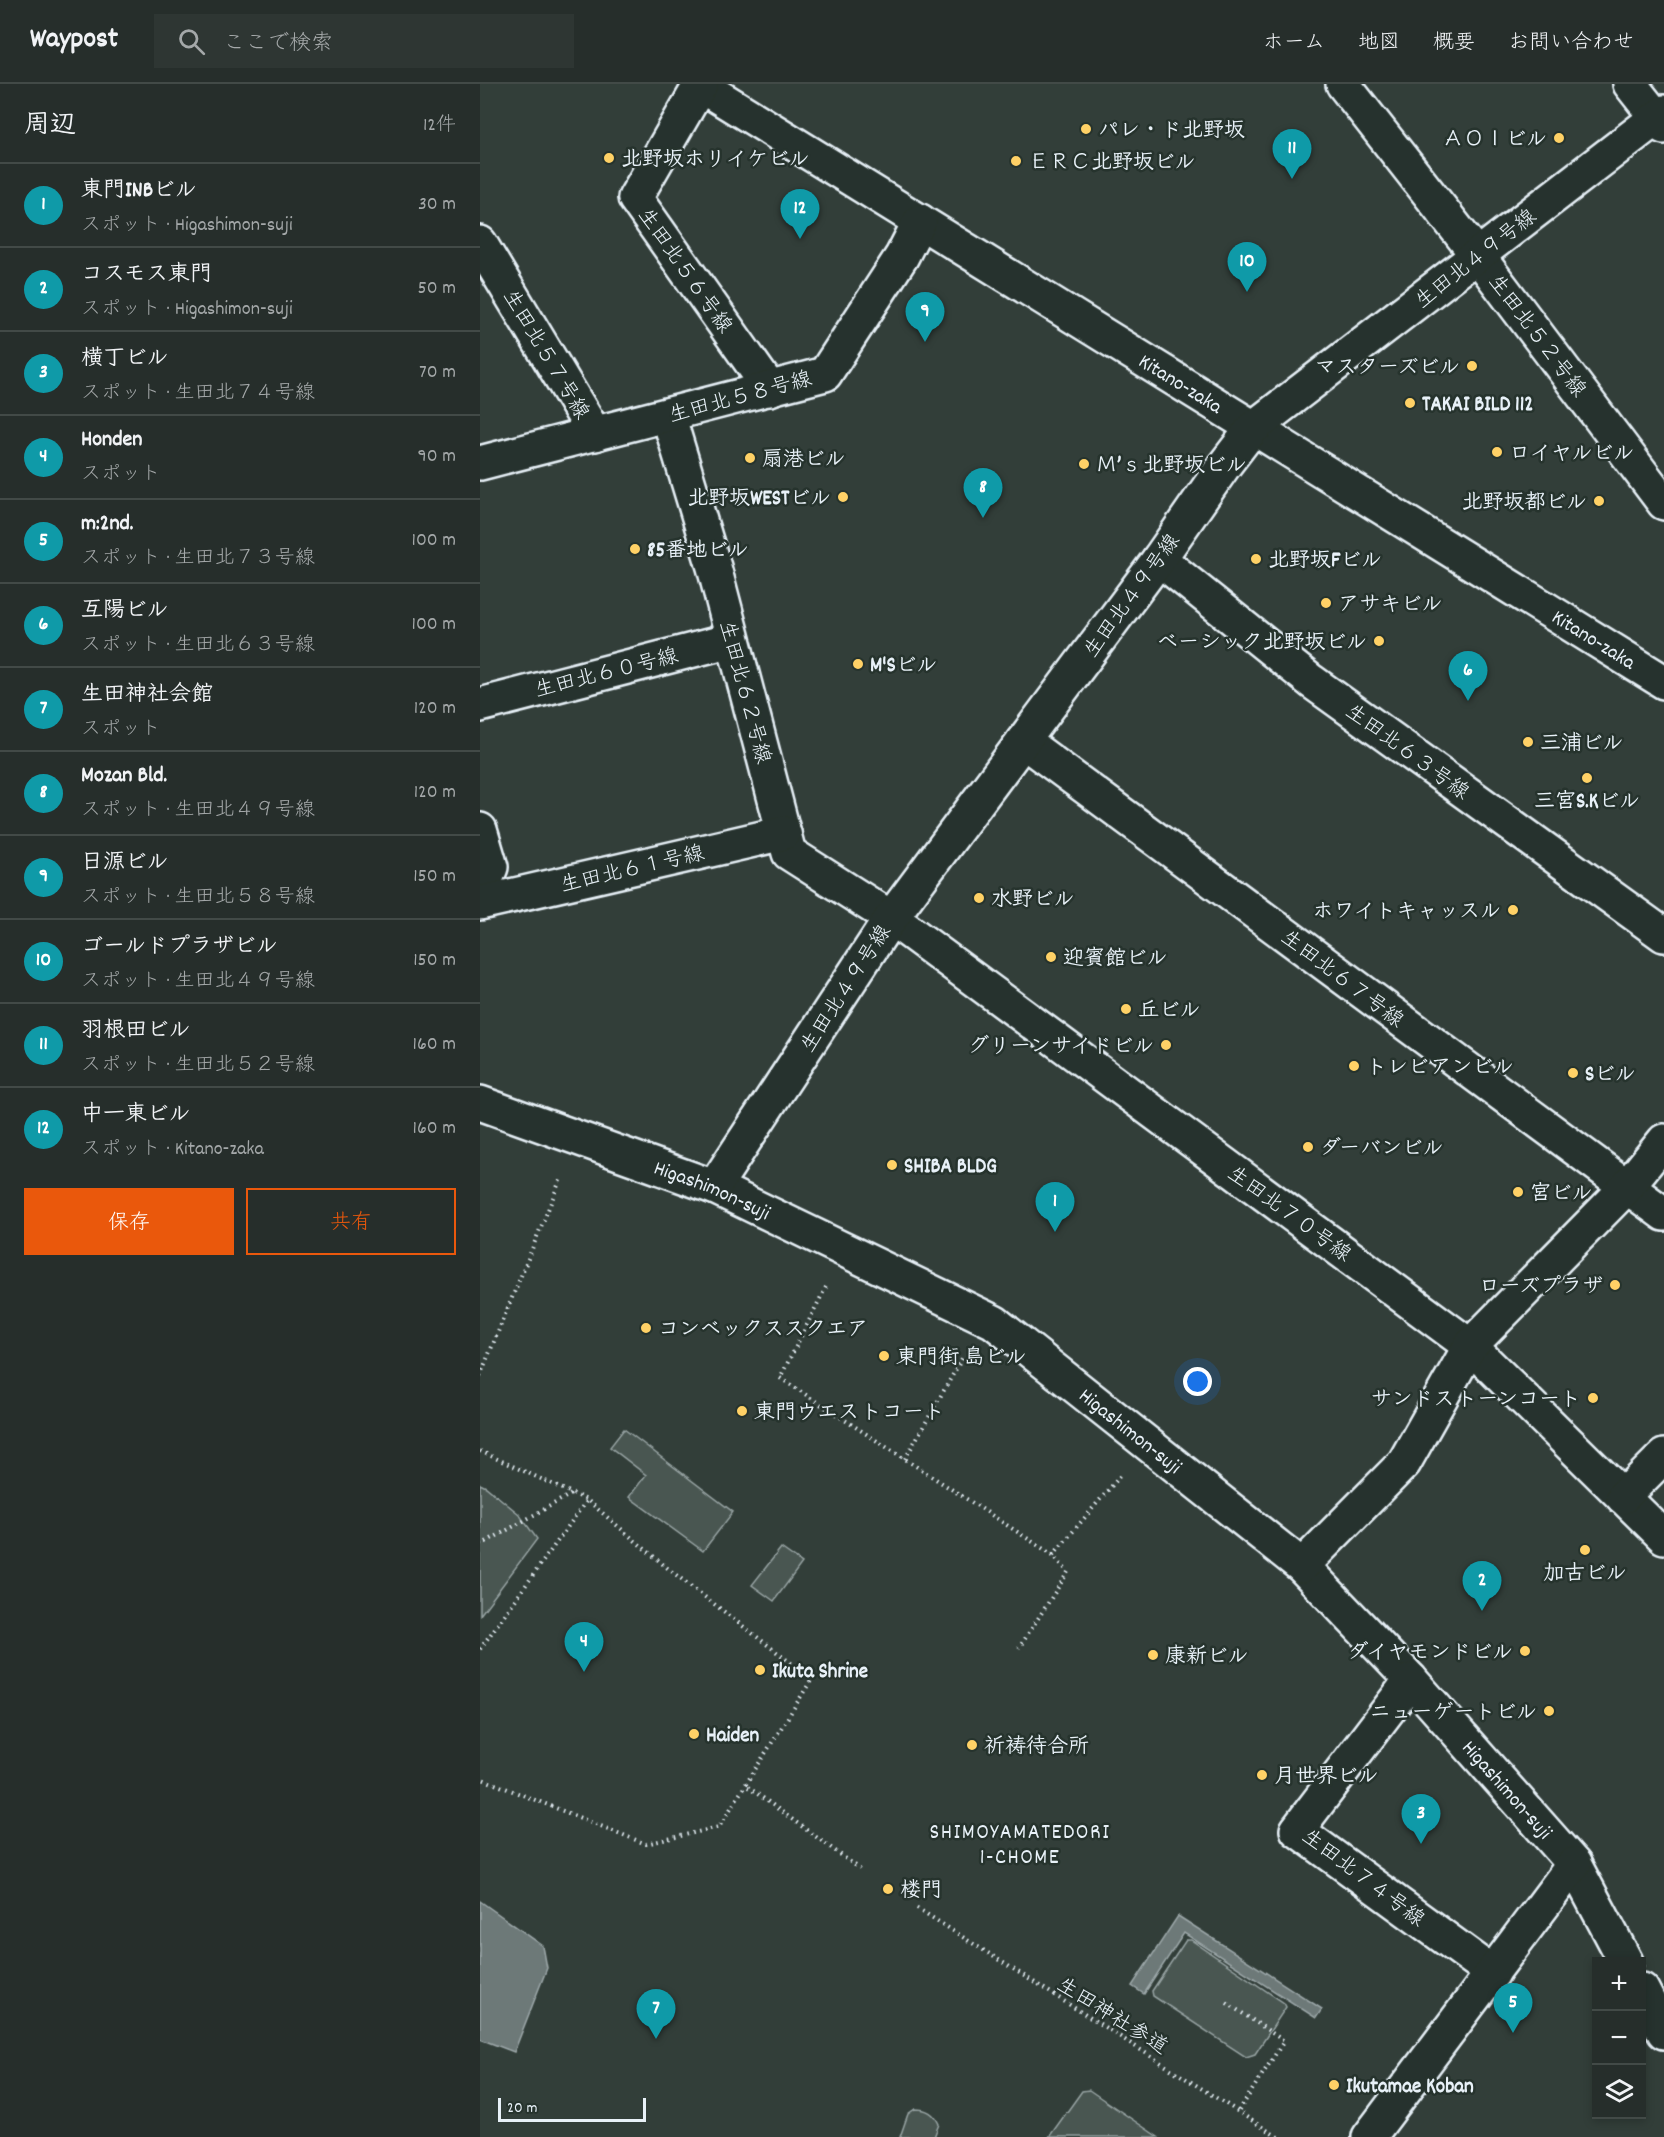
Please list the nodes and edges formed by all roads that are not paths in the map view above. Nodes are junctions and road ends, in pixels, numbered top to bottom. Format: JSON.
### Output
{"nodes":[{"id":1,"x":1343,"y":84,"type":"edge"},
{"id":2,"x":1630,"y":84,"type":"edge"},
{"id":3,"x":700,"y":85,"type":"edge"},
{"id":4,"x":1661,"y":119,"type":"edge"},
{"id":5,"x":920,"y":221,"type":"junction"},
{"id":6,"x":480,"y":243,"type":"edge"},
{"id":7,"x":1478,"y":256,"type":"junction"},
{"id":8,"x":770,"y":388,"type":"junction"},
{"id":9,"x":668,"y":416,"type":"junction"},
{"id":10,"x":1253,"y":428,"type":"junction"},
{"id":11,"x":595,"y":434,"type":"junction"},
{"id":12,"x":480,"y":463,"type":"edge"},
{"id":13,"x":1664,"y":503,"type":"edge"},
{"id":14,"x":1159,"y":559,"type":"junction"},
{"id":15,"x":732,"y":640,"type":"junction"},
{"id":16,"x":1664,"y":682,"type":"edge"},
{"id":17,"x":480,"y":705,"type":"edge"},
{"id":18,"x":1023,"y":741,"type":"junction"},
{"id":19,"x":480,"y":830,"type":"edge"},
{"id":20,"x":784,"y":833,"type":"junction"},
{"id":21,"x":480,"y":894,"type":"edge"},
{"id":22,"x":480,"y":903,"type":"edge"},
{"id":23,"x":891,"y":918,"type":"junction"},
{"id":24,"x":1664,"y":935,"type":"edge"},
{"id":25,"x":480,"y":1102,"type":"edge"},
{"id":26,"x":1664,"y":1141,"type":"edge"},
{"id":27,"x":714,"y":1187,"type":"junction"},
{"id":28,"x":1626,"y":1188,"type":"junction"},
{"id":29,"x":1664,"y":1214,"type":"edge"},
{"id":30,"x":1470,"y":1346,"type":"junction"},
{"id":31,"x":1664,"y":1456,"type":"edge"},
{"id":32,"x":1623,"y":1497,"type":"junction"},
{"id":33,"x":1664,"y":1537,"type":"edge"},
{"id":34,"x":1302,"y":1566,"type":"junction"},
{"id":35,"x":1411,"y":1680,"type":"junction"},
{"id":36,"x":1574,"y":1864,"type":"junction"},
{"id":37,"x":1623,"y":1957,"type":"edge"},
{"id":38,"x":1493,"y":1973,"type":"junction"},
{"id":39,"x":1646,"y":1999,"type":"edge"},
{"id":40,"x":1664,"y":2032,"type":"edge"},
{"id":41,"x":1369,"y":2137,"type":"edge"}],
"edges":[{"from":1,"to":7,"type":"street","name":"生田北５２号線"},
{"from":2,"to":4,"type":"street"},
{"from":3,"to":5,"type":"street","name":"Kitano-zaka"},
{"from":3,"to":8,"type":"street","name":"生田北５６号線"},
{"from":4,"to":7,"type":"street","name":"生田北４９号線"},
{"from":5,"to":8,"type":"street","name":"生田北５８号線"},
{"from":5,"to":10,"type":"street","name":"Kitano-zaka"},
{"from":6,"to":11,"type":"street","name":"生田北５７号線"},
{"from":7,"to":10,"type":"street","name":"生田北４９号線"},
{"from":7,"to":13,"type":"street","name":"生田北５２号線"},
{"from":8,"to":9,"type":"street","name":"生田北５８号線"},
{"from":9,"to":11,"type":"street","name":"生田北５８号線"},
{"from":9,"to":15,"type":"street","name":"生田北６２号線"},
{"from":10,"to":14,"type":"street","name":"生田北４９号線"},
{"from":10,"to":16,"type":"street","name":"Kitano-zaka"},
{"from":11,"to":12,"type":"street","name":"生田北５８号線"},
{"from":14,"to":18,"type":"street","name":"生田北４９号線"},
{"from":14,"to":24,"type":"street","name":"生田北６３号線"},
{"from":15,"to":17,"type":"street","name":"生田北６０号線"},
{"from":15,"to":20,"type":"street","name":"生田北６２号線"},
{"from":18,"to":23,"type":"street","name":"生田北４９号線"},
{"from":18,"to":28,"type":"street","name":"生田北６７号線"},
{"from":19,"to":21,"type":"street"},
{"from":20,"to":22,"type":"street","name":"生田北６１号線"},
{"from":20,"to":23,"type":"street","name":"生田北６２号線"},
{"from":23,"to":27,"type":"street","name":"生田北４９号線"},
{"from":23,"to":30,"type":"street","name":"生田北７０号線"},
{"from":25,"to":27,"type":"street","name":"Higashimon-suji"},
{"from":26,"to":28,"type":"street"},
{"from":27,"to":34,"type":"street","name":"Higashimon-suji"},
{"from":28,"to":29,"type":"street","name":"生田北６７号線"},
{"from":28,"to":30,"type":"street"},
{"from":30,"to":32,"type":"street","name":"生田北７０号線"},
{"from":30,"to":34,"type":"street"},
{"from":31,"to":32,"type":"street"},
{"from":32,"to":33,"type":"street","name":"生田北７０号線"},
{"from":34,"to":35,"type":"street","name":"Higashimon-suji"},
{"from":35,"to":36,"type":"street","name":"Higashimon-suji"},
{"from":35,"to":38,"type":"street","name":"生田北７４号線"},
{"from":36,"to":37,"type":"street","name":"Higashimon-suji"},
{"from":36,"to":38,"type":"street"},
{"from":38,"to":41,"type":"street"},
{"from":39,"to":40,"type":"street"}]}
